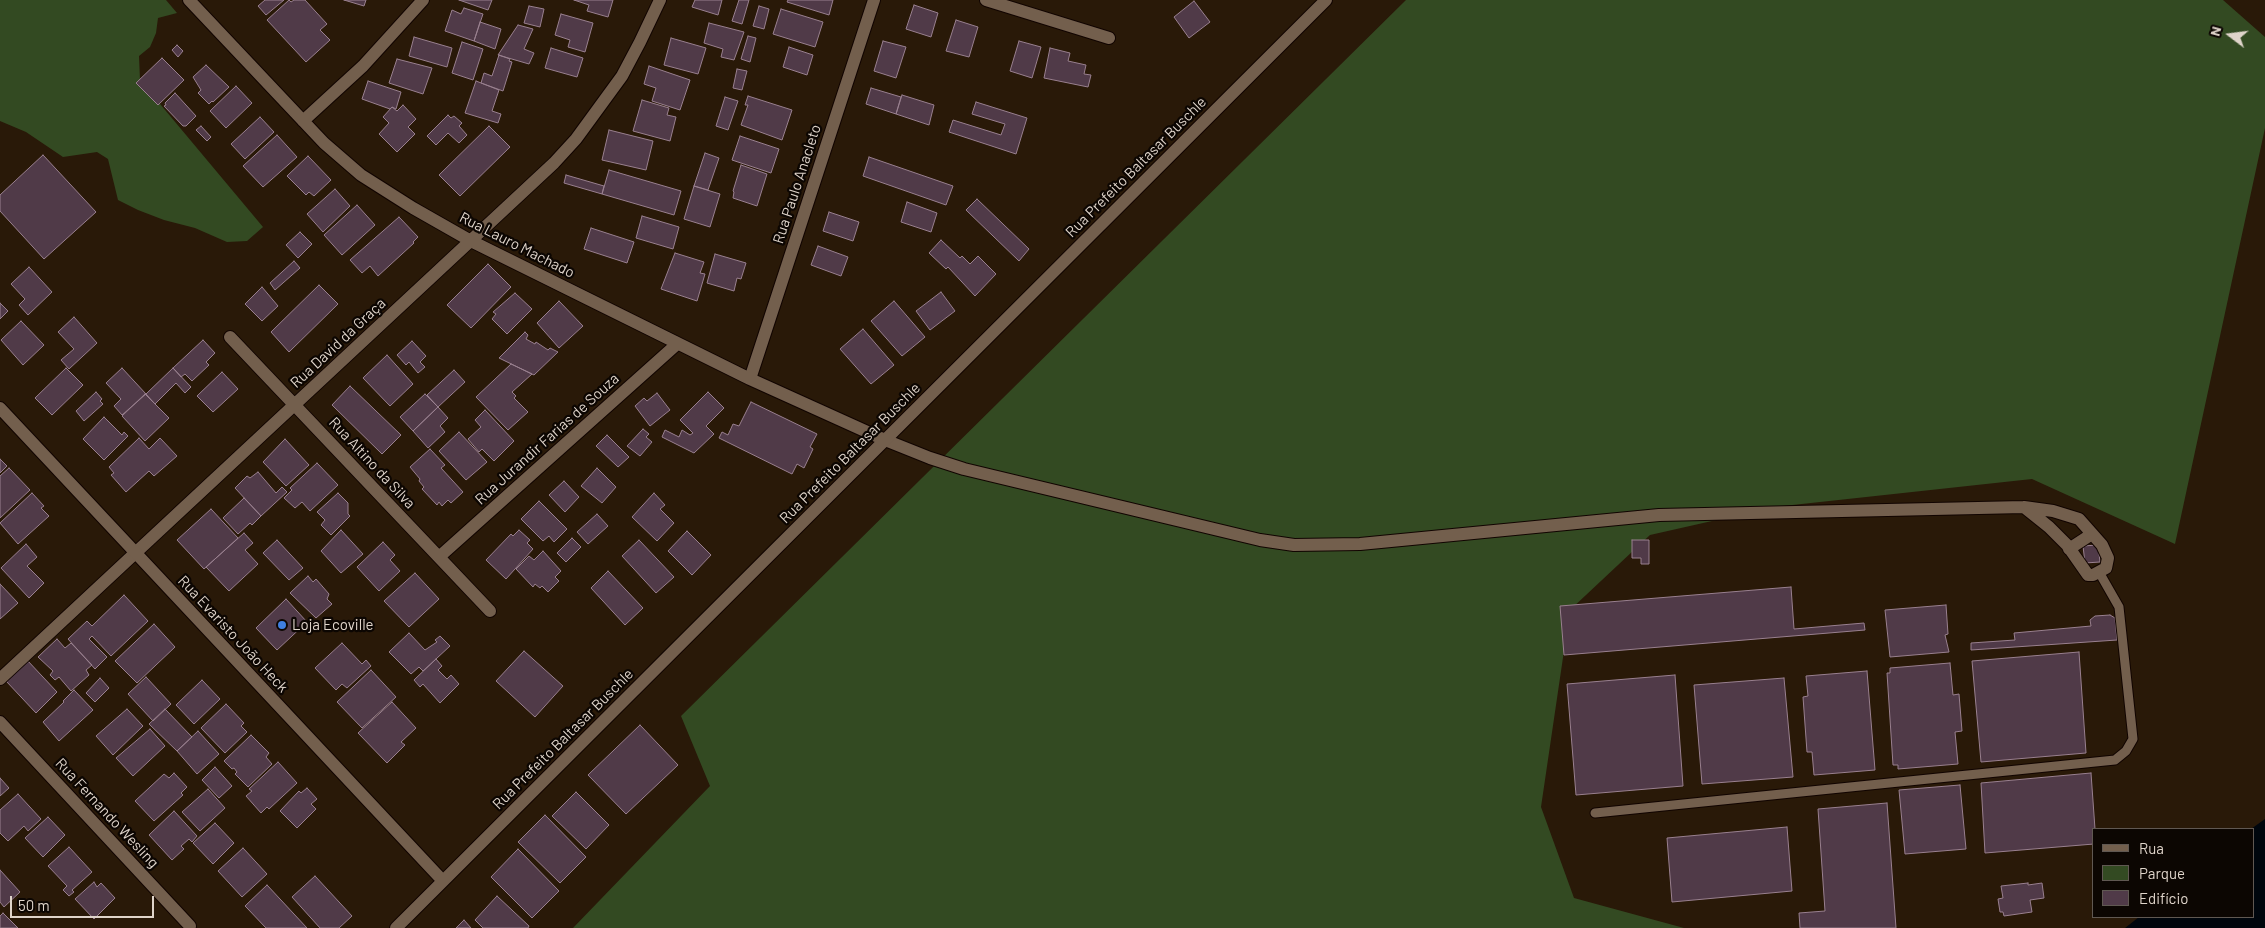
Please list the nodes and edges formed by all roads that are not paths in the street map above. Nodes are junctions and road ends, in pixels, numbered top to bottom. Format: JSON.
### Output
{"nodes":[{"id":1,"x":189,"y":0,"type":"edge"},
{"id":2,"x":423,"y":0,"type":"edge"},
{"id":3,"x":660,"y":0,"type":"edge"},
{"id":4,"x":874,"y":0,"type":"edge"},
{"id":5,"x":986,"y":0,"type":"edge"},
{"id":6,"x":1326,"y":0,"type":"edge"},
{"id":7,"x":1109,"y":38,"type":"dead end"},
{"id":8,"x":303,"y":121,"type":"junction"},
{"id":9,"x":471,"y":241,"type":"junction"},
{"id":10,"x":230,"y":337,"type":"dead end"},
{"id":11,"x":677,"y":344,"type":"junction"},
{"id":12,"x":750,"y":379,"type":"junction"},
{"id":13,"x":295,"y":405,"type":"junction"},
{"id":14,"x":0,"y":408,"type":"edge"},
{"id":15,"x":885,"y":440,"type":"junction"},
{"id":16,"x":2024,"y":507,"type":"junction"},
{"id":17,"x":2092,"y":534,"type":"junction"},
{"id":18,"x":2069,"y":549,"type":"junction"},
{"id":19,"x":135,"y":553,"type":"junction"},
{"id":20,"x":439,"y":557,"type":"junction"},
{"id":21,"x":2099,"y":572,"type":"junction"},
{"id":22,"x":490,"y":611,"type":"dead end"},
{"id":23,"x":0,"y":679,"type":"edge"},
{"id":24,"x":0,"y":722,"type":"edge"},
{"id":25,"x":1595,"y":813,"type":"dead end"},
{"id":26,"x":443,"y":881,"type":"junction"},
{"id":27,"x":190,"y":926,"type":"dead end"},
{"id":28,"x":396,"y":928,"type":"edge"}],
"edges":[{"from":1,"to":8,"type":"street","name":"Rua Lauro Machado"},
{"from":2,"to":8,"type":"street"},
{"from":3,"to":9,"type":"street","name":"Rua David da Graça"},
{"from":4,"to":12,"type":"street","name":"Rua Paulo Anacleto"},
{"from":5,"to":7,"type":"street"},
{"from":6,"to":15,"type":"street","name":"Rua Prefeito Baltasar Buschle"},
{"from":8,"to":9,"type":"street","name":"Rua Lauro Machado"},
{"from":9,"to":11,"type":"street","name":"Rua Lauro Machado"},
{"from":9,"to":13,"type":"street","name":"Rua David da Graça"},
{"from":10,"to":13,"type":"street","name":"Rua Altino da Silva"},
{"from":11,"to":12,"type":"street","name":"Rua Lauro Machado"},
{"from":11,"to":20,"type":"street","name":"Rua Jurandir Farias de Souza"},
{"from":12,"to":15,"type":"street","name":"Rua Lauro Machado"},
{"from":13,"to":19,"type":"street","name":"Rua David da Graça"},
{"from":13,"to":20,"type":"street","name":"Rua Altino da Silva"},
{"from":14,"to":19,"type":"street","name":"Rua Evaristo João Heck"},
{"from":15,"to":16,"type":"street","name":"Rua Lauro Machado"},
{"from":15,"to":26,"type":"street","name":"Rua Prefeito Baltasar Buschle"},
{"from":16,"to":17,"type":"street","name":"Rua Lauro Machado"},
{"from":16,"to":18,"type":"street"},
{"from":17,"to":18,"type":"street"},
{"from":17,"to":21,"type":"street","name":"Rua Lauro Machado"},
{"from":18,"to":21,"type":"street"},
{"from":19,"to":23,"type":"street","name":"Rua David da Graça"},
{"from":19,"to":26,"type":"street","name":"Rua Evaristo João Heck"},
{"from":20,"to":22,"type":"street","name":"Rua Altino da Silva"},
{"from":21,"to":25,"type":"lane"},
{"from":24,"to":27,"type":"street","name":"Rua Fernando Wesling"},
{"from":26,"to":28,"type":"street","name":"Rua Prefeito Baltasar Buschle"}]}
